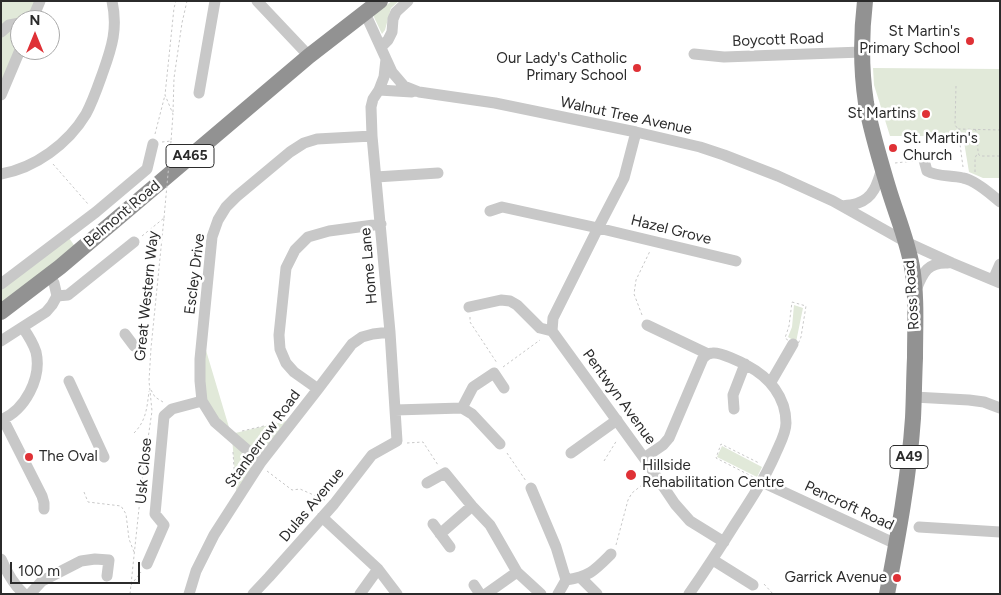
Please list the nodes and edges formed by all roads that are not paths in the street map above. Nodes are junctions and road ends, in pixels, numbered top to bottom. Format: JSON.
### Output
{"nodes":[{"id":1,"x":112,"y":1,"type":"edge"},
{"id":2,"x":214,"y":1,"type":"edge"},
{"id":3,"x":256,"y":1,"type":"edge"},
{"id":4,"x":380,"y":1,"type":"edge"},
{"id":5,"x":408,"y":1,"type":"edge"},
{"id":6,"x":865,"y":1,"type":"edge"},
{"id":7,"x":365,"y":13,"type":"junction"},
{"id":8,"x":381,"y":47,"type":"junction"},
{"id":9,"x":862,"y":52,"type":"junction"},
{"id":10,"x":694,"y":54,"type":"dead end"},
{"id":11,"x":309,"y":56,"type":"junction"},
{"id":12,"x":386,"y":59,"type":"junction"},
{"id":13,"x":16,"y":60,"type":"edge"},
{"id":14,"x":379,"y":90,"type":"junction"},
{"id":15,"x":418,"y":92,"type":"junction"},
{"id":16,"x":199,"y":93,"type":"dead end"},
{"id":17,"x":1,"y":95,"type":"edge"},
{"id":18,"x":636,"y":132,"type":"junction"},
{"id":19,"x":372,"y":136,"type":"junction"},
{"id":20,"x":153,"y":144,"type":"road end"},
{"id":21,"x":924,"y":160,"type":"road end"},
{"id":22,"x":883,"y":166,"type":"junction"},
{"id":23,"x":438,"y":172,"type":"dead end"},
{"id":24,"x":1,"y":174,"type":"edge"},
{"id":25,"x":376,"y":177,"type":"junction"},
{"id":26,"x":1000,"y":202,"type":"edge"},
{"id":27,"x":842,"y":206,"type":"junction"},
{"id":28,"x":490,"y":212,"type":"dead end"},
{"id":29,"x":381,"y":224,"type":"junction"},
{"id":30,"x":598,"y":228,"type":"junction"},
{"id":31,"x":134,"y":242,"type":"road end"},
{"id":32,"x":906,"y":242,"type":"junction"},
{"id":33,"x":736,"y":262,"type":"dead end"},
{"id":34,"x":952,"y":263,"type":"junction"},
{"id":35,"x":1000,"y":264,"type":"edge"},
{"id":36,"x":49,"y":276,"type":"junction"},
{"id":37,"x":996,"y":282,"type":"edge"},
{"id":38,"x":1,"y":284,"type":"edge"},
{"id":39,"x":915,"y":293,"type":"junction"},
{"id":40,"x":57,"y":296,"type":"junction"},
{"id":41,"x":469,"y":307,"type":"road end"},
{"id":42,"x":1,"y":312,"type":"edge"},
{"id":43,"x":647,"y":325,"type":"road end"},
{"id":44,"x":23,"y":328,"type":"junction"},
{"id":45,"x":552,"y":331,"type":"junction"},
{"id":46,"x":390,"y":332,"type":"junction"},
{"id":47,"x":125,"y":334,"type":"dead end"},
{"id":48,"x":1,"y":341,"type":"edge"},
{"id":49,"x":793,"y":344,"type":"road end"},
{"id":50,"x":134,"y":346,"type":"dead end"},
{"id":51,"x":708,"y":354,"type":"junction"},
{"id":52,"x":745,"y":364,"type":"junction"},
{"id":53,"x":68,"y":382,"type":"dead end"},
{"id":54,"x":771,"y":382,"type":"junction"},
{"id":55,"x":504,"y":388,"type":"dead end"},
{"id":56,"x":318,"y":389,"type":"junction"},
{"id":57,"x":914,"y":397,"type":"junction"},
{"id":58,"x":202,"y":400,"type":"junction"},
{"id":59,"x":462,"y":408,"type":"junction"},
{"id":60,"x":1000,"y":408,"type":"edge"},
{"id":61,"x":734,"y":409,"type":"dead end"},
{"id":62,"x":395,"y":410,"type":"junction"},
{"id":63,"x":2,"y":420,"type":"edge"},
{"id":64,"x":617,"y":420,"type":"junction"},
{"id":65,"x":397,"y":441,"type":"joint"},
{"id":66,"x":500,"y":444,"type":"road end"},
{"id":67,"x":571,"y":453,"type":"dead end"},
{"id":68,"x":104,"y":457,"type":"dead end"},
{"id":69,"x":644,"y":458,"type":"junction"},
{"id":70,"x":260,"y":464,"type":"junction"},
{"id":71,"x":762,"y":482,"type":"junction"},
{"id":72,"x":426,"y":483,"type":"dead end"},
{"id":73,"x":531,"y":488,"type":"road end"},
{"id":74,"x":472,"y":506,"type":"junction"},
{"id":75,"x":44,"y":509,"type":"dead end"},
{"id":76,"x":322,"y":517,"type":"junction"},
{"id":77,"x":433,"y":524,"type":"dead end"},
{"id":78,"x":919,"y":527,"type":"dead end"},
{"id":79,"x":1000,"y":532,"type":"edge"},
{"id":80,"x":440,"y":534,"type":"junction"},
{"id":81,"x":724,"y":542,"type":"junction"},
{"id":82,"x":896,"y":544,"type":"junction"},
{"id":83,"x":450,"y":547,"type":"dead end"},
{"id":84,"x":611,"y":554,"type":"road end"},
{"id":85,"x":1,"y":559,"type":"edge"},
{"id":86,"x":713,"y":560,"type":"junction"},
{"id":87,"x":147,"y":564,"type":"road end"},
{"id":88,"x":378,"y":569,"type":"junction"},
{"id":89,"x":517,"y":572,"type":"junction"},
{"id":90,"x":107,"y":576,"type":"dead end"},
{"id":91,"x":581,"y":578,"type":"junction"},
{"id":92,"x":566,"y":580,"type":"junction"},
{"id":93,"x":752,"y":585,"type":"dead end"},
{"id":94,"x":24,"y":594,"type":"edge"},
{"id":95,"x":30,"y":594,"type":"edge"},
{"id":96,"x":189,"y":594,"type":"edge"},
{"id":97,"x":253,"y":594,"type":"edge"},
{"id":98,"x":360,"y":594,"type":"edge"},
{"id":99,"x":397,"y":594,"type":"edge"},
{"id":100,"x":486,"y":594,"type":"edge"},
{"id":101,"x":541,"y":594,"type":"edge"},
{"id":102,"x":558,"y":594,"type":"edge"},
{"id":103,"x":596,"y":594,"type":"edge"},
{"id":104,"x":689,"y":594,"type":"edge"},
{"id":105,"x":887,"y":594,"type":"edge"}],
"edges":[{"from":1,"to":24,"type":"street"},
{"from":2,"to":16,"type":"street"},
{"from":3,"to":11,"type":"street"},
{"from":4,"to":7,"type":"highway","name":"Belmont Road","number":"A465"},
{"from":5,"to":8,"type":"street"},
{"from":6,"to":9,"type":"highway","name":"Ross Road","number":"A49"},
{"from":7,"to":8,"type":"street","name":"Walnut Tree Avenue"},
{"from":7,"to":11,"type":"highway","name":"Belmont Road","number":"A465"},
{"from":8,"to":12,"type":"street","name":"Walnut Tree Avenue"},
{"from":9,"to":10,"type":"street","name":"Boycott Road"},
{"from":9,"to":22,"type":"highway","name":"Ross Road","number":"A49"},
{"from":11,"to":36,"type":"highway","name":"Belmont Road","number":"A465"},
{"from":12,"to":14,"type":"street","name":"Home Lane"},
{"from":12,"to":15,"type":"street","name":"Walnut Tree Avenue"},
{"from":13,"to":17,"type":"street"},
{"from":14,"to":15,"type":"street"},
{"from":14,"to":19,"type":"street","name":"Home Lane"},
{"from":15,"to":18,"type":"street","name":"Walnut Tree Avenue"},
{"from":18,"to":27,"type":"street","name":"Walnut Tree Avenue"},
{"from":18,"to":30,"type":"street"},
{"from":19,"to":25,"type":"street","name":"Home Lane"},
{"from":19,"to":58,"type":"street","name":"Escley Drive"},
{"from":20,"to":38,"type":"street","name":"Belmont Road"},
{"from":21,"to":26,"type":"street"},
{"from":22,"to":27,"type":"street"},
{"from":22,"to":32,"type":"highway","name":"Ross Road","number":"A49"},
{"from":23,"to":25,"type":"street"},
{"from":25,"to":29,"type":"street","name":"Home Lane"},
{"from":27,"to":32,"type":"street","name":"Walnut Tree Avenue"},
{"from":28,"to":30,"type":"street","name":"Hazel Grove"},
{"from":29,"to":46,"type":"street","name":"Home Lane"},
{"from":29,"to":56,"type":"street"},
{"from":30,"to":33,"type":"street","name":"Hazel Grove"},
{"from":30,"to":45,"type":"street"},
{"from":31,"to":40,"type":"street"},
{"from":32,"to":34,"type":"street","name":"Walnut Tree Avenue"},
{"from":32,"to":39,"type":"highway","name":"Ross Road","number":"A49"},
{"from":34,"to":37,"type":"street","name":"Walnut Tree Avenue"},
{"from":34,"to":39,"type":"street"},
{"from":35,"to":37,"type":"street"},
{"from":36,"to":40,"type":"street"},
{"from":36,"to":42,"type":"highway","name":"Belmont Road","number":"A465"},
{"from":39,"to":57,"type":"highway","name":"Ross Road","number":"A49"},
{"from":40,"to":44,"type":"street"},
{"from":41,"to":45,"type":"street"},
{"from":43,"to":51,"type":"street"},
{"from":44,"to":48,"type":"street"},
{"from":44,"to":63,"type":"street"},
{"from":45,"to":64,"type":"street","name":"Pentwyn Avenue"},
{"from":46,"to":56,"type":"street","name":"Stanberrow Road"},
{"from":46,"to":62,"type":"street","name":"Home Lane"},
{"from":47,"to":50,"type":"street"},
{"from":49,"to":54,"type":"street"},
{"from":51,"to":52,"type":"street"},
{"from":51,"to":69,"type":"street"},
{"from":52,"to":54,"type":"street"},
{"from":52,"to":61,"type":"street"},
{"from":53,"to":68,"type":"street"},
{"from":54,"to":71,"type":"street"},
{"from":55,"to":59,"type":"street"},
{"from":56,"to":70,"type":"street","name":"Stanberrow Road"},
{"from":57,"to":60,"type":"street"},
{"from":57,"to":82,"type":"highway","name":"Ross Road","number":"A49"},
{"from":58,"to":70,"type":"street","name":"Escley Drive"},
{"from":58,"to":87,"type":"street","name":"Usk Close"},
{"from":59,"to":62,"type":"street"},
{"from":59,"to":66,"type":"street"},
{"from":62,"to":65,"type":"street","name":"Home Lane"},
{"from":63,"to":75,"type":"street"},
{"from":64,"to":67,"type":"street"},
{"from":64,"to":69,"type":"street","name":"Pentwyn Avenue"},
{"from":65,"to":76,"type":"street","name":"Dulas Avenue"},
{"from":69,"to":81,"type":"street","name":"Pentwyn Avenue"},
{"from":70,"to":96,"type":"street","name":"Stanberrow Road"},
{"from":71,"to":81,"type":"street"},
{"from":71,"to":82,"type":"street","name":"Pencroft Road"},
{"from":72,"to":74,"type":"street"},
{"from":73,"to":92,"type":"street"},
{"from":74,"to":80,"type":"street"},
{"from":74,"to":89,"type":"street"},
{"from":76,"to":88,"type":"street"},
{"from":76,"to":97,"type":"street","name":"Dulas Avenue"},
{"from":77,"to":80,"type":"street"},
{"from":78,"to":79,"type":"street"},
{"from":80,"to":83,"type":"street"},
{"from":81,"to":86,"type":"street"},
{"from":82,"to":105,"type":"highway","name":"Ross Road","number":"A49"},
{"from":84,"to":91,"type":"street"},
{"from":85,"to":94,"type":"street"},
{"from":86,"to":93,"type":"street"},
{"from":86,"to":104,"type":"street"},
{"from":88,"to":98,"type":"street"},
{"from":88,"to":99,"type":"street"},
{"from":89,"to":100,"type":"street"},
{"from":89,"to":101,"type":"street"},
{"from":90,"to":95,"type":"street"},
{"from":91,"to":92,"type":"street"},
{"from":91,"to":103,"type":"street"},
{"from":92,"to":102,"type":"street"}]}
